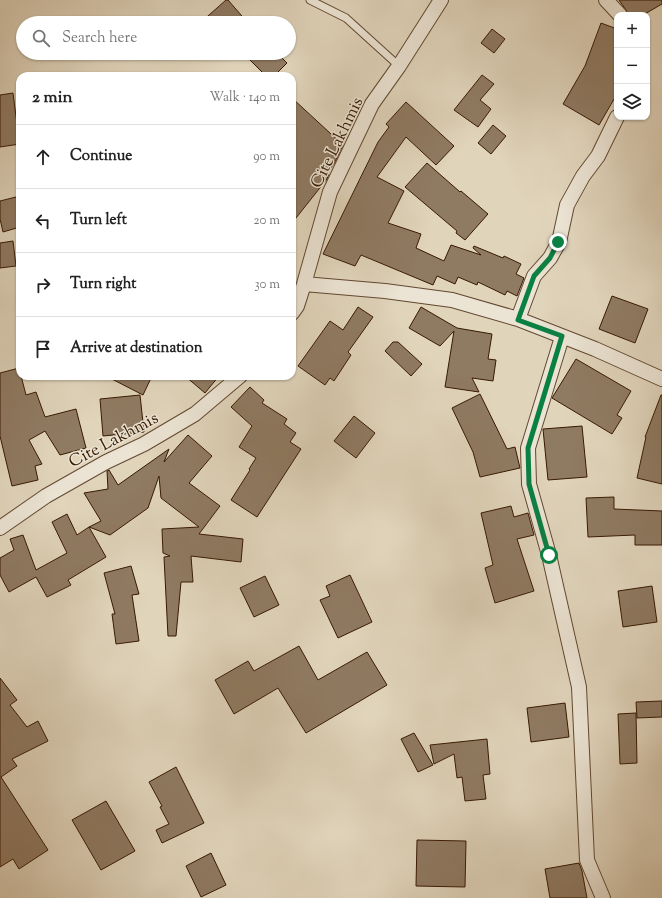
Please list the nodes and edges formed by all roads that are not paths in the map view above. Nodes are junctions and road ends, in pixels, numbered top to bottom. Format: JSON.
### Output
{"nodes":[{"id":1,"x":310,"y":0,"type":"edge"},
{"id":2,"x":441,"y":0,"type":"edge"},
{"id":3,"x":606,"y":0,"type":"edge"},
{"id":4,"x":617,"y":12,"type":"edge"},
{"id":5,"x":399,"y":66,"type":"junction"},
{"id":6,"x":616,"y":120,"type":"edge"},
{"id":7,"x":304,"y":284,"type":"junction"},
{"id":8,"x":296,"y":307,"type":"edge"},
{"id":9,"x":518,"y":320,"type":"junction"},
{"id":10,"x":562,"y":336,"type":"junction"},
{"id":11,"x":662,"y":379,"type":"edge"},
{"id":12,"x":237,"y":380,"type":"edge"},
{"id":13,"x":0,"y":528,"type":"edge"},
{"id":14,"x":603,"y":898,"type":"edge"}],
"edges":[{"from":1,"to":5,"type":"lane"},
{"from":2,"to":5,"type":"street","name":"Cite Lakhmis"},
{"from":3,"to":4,"type":"street"},
{"from":5,"to":7,"type":"street","name":"Cite Lakhmis"},
{"from":6,"to":9,"type":"street"},
{"from":7,"to":8,"type":"street","name":"Cite Lakhmis"},
{"from":7,"to":9,"type":"street"},
{"from":9,"to":10,"type":"street"},
{"from":10,"to":11,"type":"street"},
{"from":10,"to":14,"type":"street"},
{"from":12,"to":13,"type":"street","name":"Cite Lakhmis"}]}
